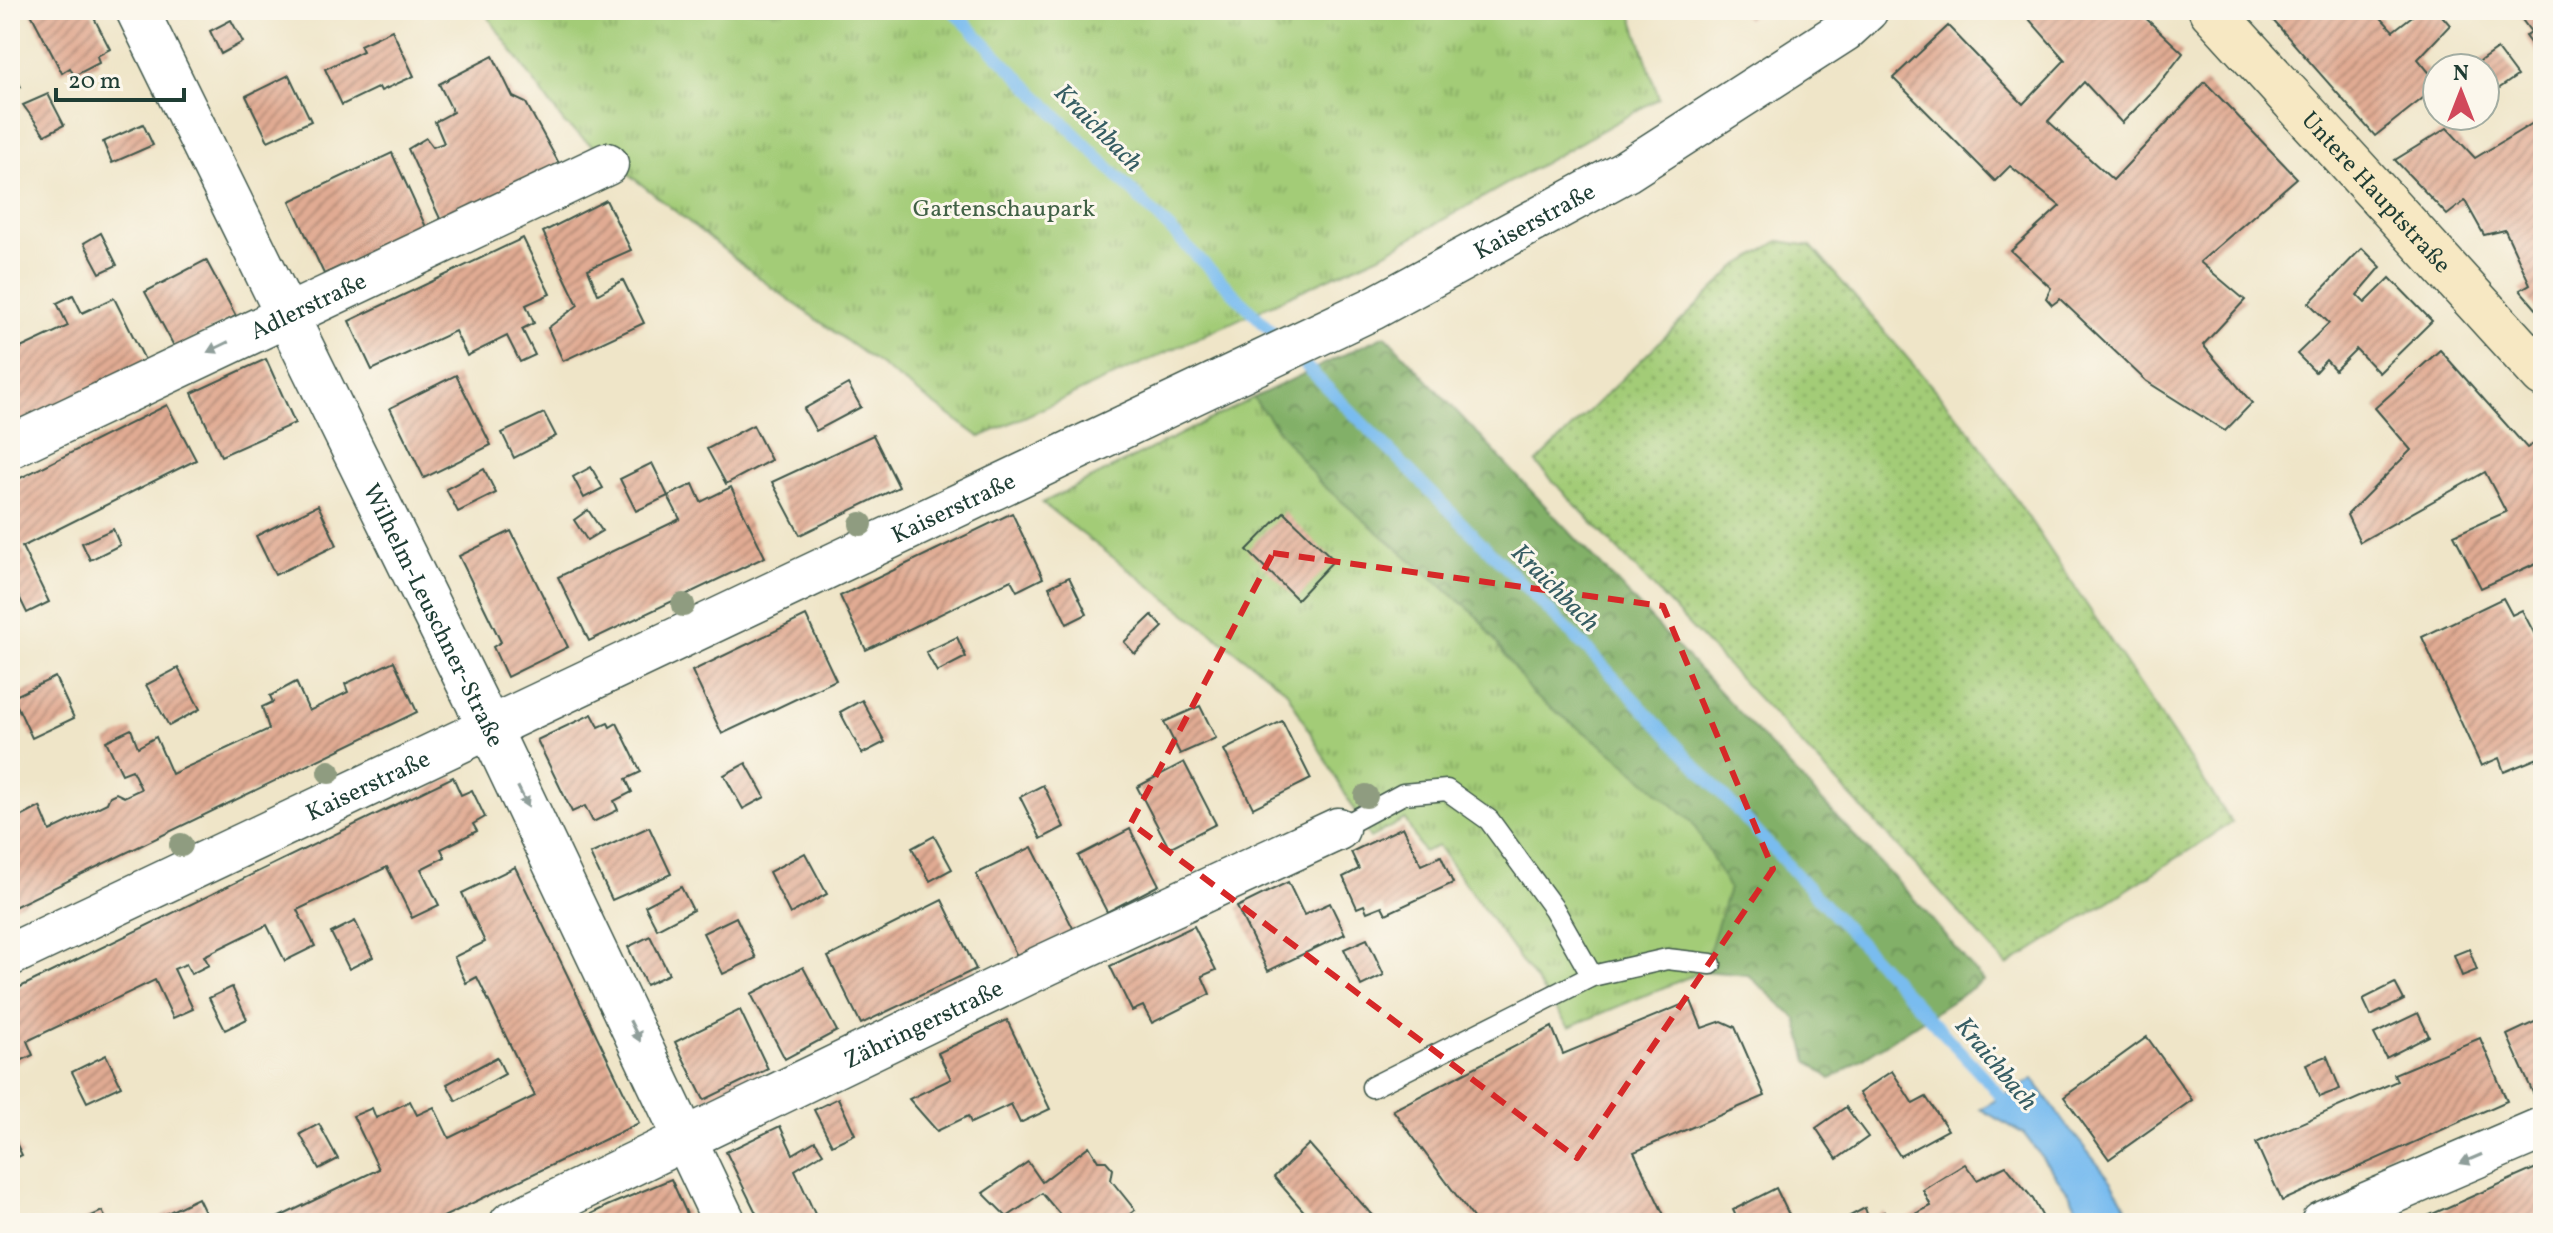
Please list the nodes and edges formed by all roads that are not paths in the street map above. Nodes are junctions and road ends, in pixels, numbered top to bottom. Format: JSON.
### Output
{"nodes":[{"id":1,"x":137,"y":10,"type":"edge"},
{"id":2,"x":1867,"y":10,"type":"edge"},
{"id":3,"x":2211,"y":10,"type":"edge"},
{"id":4,"x":607,"y":164,"type":"dead end"},
{"id":5,"x":288,"y":313,"type":"junction"},
{"id":6,"x":2543,"y":375,"type":"edge"},
{"id":7,"x":10,"y":447,"type":"edge"},
{"id":8,"x":489,"y":727,"type":"junction"},
{"id":9,"x":1338,"y":829,"type":"joint"},
{"id":10,"x":10,"y":955,"type":"edge"},
{"id":11,"x":1711,"y":964,"type":"dead end"},
{"id":12,"x":1592,"y":976,"type":"junction"},
{"id":13,"x":1372,"y":1087,"type":"dead end"},
{"id":14,"x":2543,"y":1128,"type":"edge"},
{"id":15,"x":687,"y":1139,"type":"junction"},
{"id":16,"x":511,"y":1223,"type":"edge"},
{"id":17,"x":725,"y":1223,"type":"edge"},
{"id":18,"x":2322,"y":1223,"type":"edge"}],
"edges":[{"from":1,"to":5,"type":"street","name":"Wilhelm-Leuschner-Straße"},
{"from":2,"to":8,"type":"street","name":"Kaiserstraße"},
{"from":3,"to":6,"type":"main road","name":"Untere Hauptstraße"},
{"from":4,"to":5,"type":"street","name":"Adlerstraße"},
{"from":5,"to":7,"type":"street","name":"Adlerstraße","one_way":true},
{"from":5,"to":8,"type":"street","name":"Wilhelm-Leuschner-Straße"},
{"from":8,"to":10,"type":"street","name":"Kaiserstraße"},
{"from":8,"to":15,"type":"street","name":"Wilhelm-Leuschner-Straße","one_way":true},
{"from":9,"to":12,"type":"lane"},
{"from":9,"to":15,"type":"street","name":"Zähringerstraße"},
{"from":11,"to":12,"type":"lane"},
{"from":12,"to":13,"type":"lane"},
{"from":14,"to":18,"type":"street","one_way":true},
{"from":15,"to":16,"type":"street","name":"Zähringerstraße"},
{"from":15,"to":17,"type":"street","name":"Wilhelm-Leuschner-Straße"}]}
